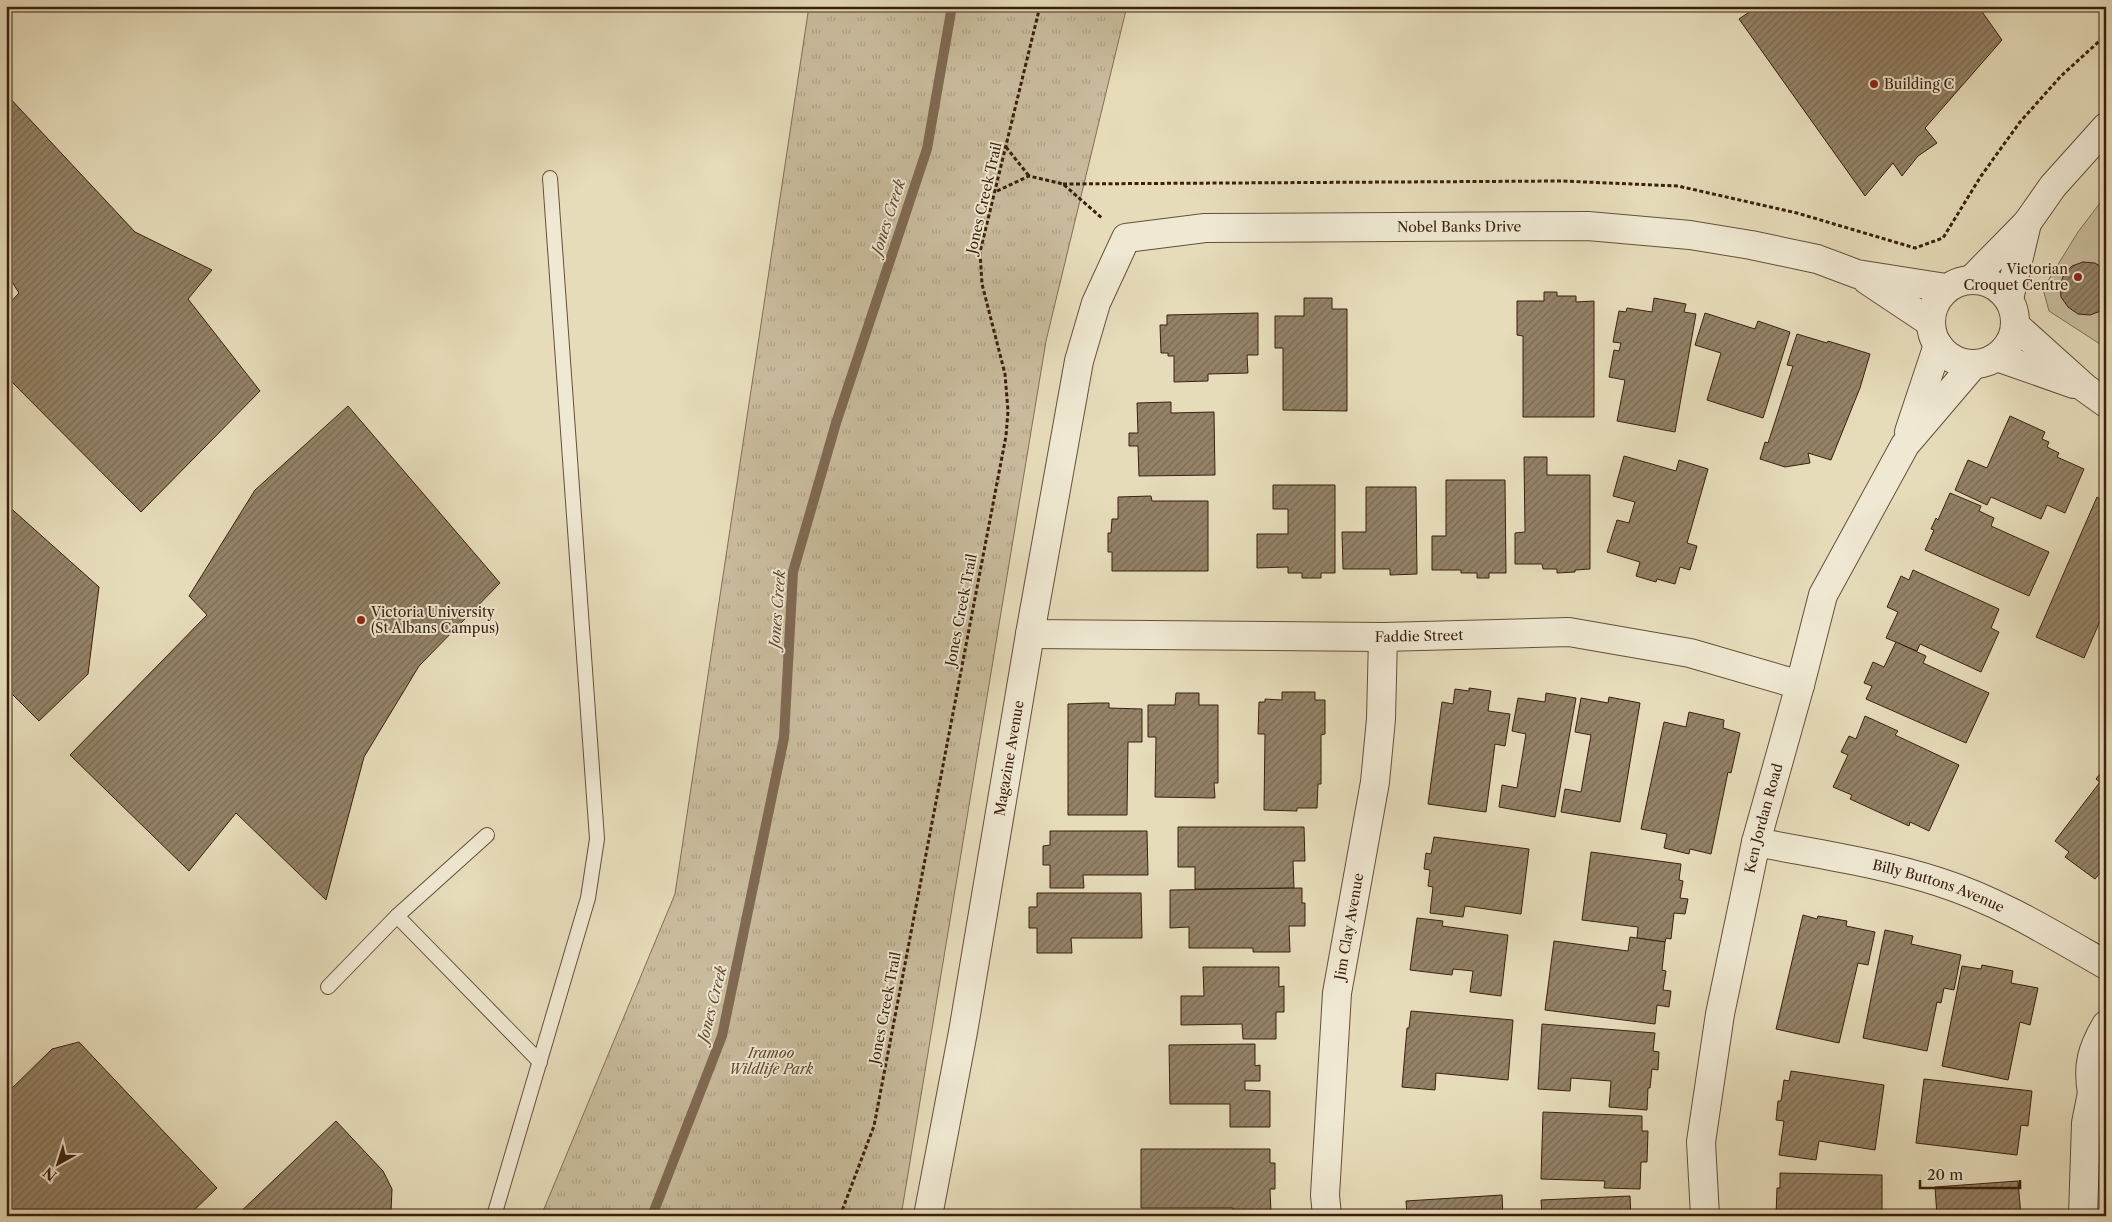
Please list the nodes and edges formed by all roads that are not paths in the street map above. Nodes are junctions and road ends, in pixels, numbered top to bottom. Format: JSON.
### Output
{"nodes":[{"id":1,"x":2106,"y":127,"type":"edge"},
{"id":2,"x":550,"y":178,"type":"dead end"},
{"id":3,"x":2027,"y":223,"type":"junction"},
{"id":4,"x":1857,"y":274,"type":"junction"},
{"id":5,"x":1972,"y":279,"type":"junction"},
{"id":6,"x":1946,"y":288,"type":"junction"},
{"id":7,"x":1096,"y":303,"type":"joint"},
{"id":8,"x":2012,"y":312,"type":"junction"},
{"id":9,"x":1934,"y":333,"type":"junction"},
{"id":10,"x":1985,"y":360,"type":"junction"},
{"id":11,"x":2095,"y":396,"type":"edge"},
{"id":12,"x":1905,"y":445,"type":"junction"},
{"id":13,"x":1030,"y":634,"type":"junction"},
{"id":14,"x":1383,"y":637,"type":"junction"},
{"id":15,"x":1800,"y":685,"type":"junction"},
{"id":16,"x":487,"y":835,"type":"dead end"},
{"id":17,"x":1756,"y":842,"type":"junction"},
{"id":18,"x":397,"y":916,"type":"junction"},
{"id":19,"x":2106,"y":965,"type":"edge"},
{"id":20,"x":328,"y":987,"type":"dead end"},
{"id":21,"x":2106,"y":1025,"type":"edge"},
{"id":22,"x":540,"y":1062,"type":"junction"},
{"id":23,"x":2099,"y":1083,"type":"edge"},
{"id":24,"x":494,"y":1216,"type":"edge"},
{"id":25,"x":928,"y":1216,"type":"edge"},
{"id":26,"x":1327,"y":1216,"type":"edge"},
{"id":27,"x":1705,"y":1216,"type":"edge"},
{"id":28,"x":2083,"y":1216,"type":"edge"}],
"edges":[{"from":1,"to":3,"type":"street"},
{"from":2,"to":22,"type":"lane"},
{"from":3,"to":5,"type":"street"},
{"from":3,"to":8,"type":"street"},
{"from":4,"to":6,"type":"street","name":"Nobel Banks Drive"},
{"from":4,"to":7,"type":"street","name":"Nobel Banks Drive"},
{"from":4,"to":9,"type":"street","name":"Nobel Banks Drive"},
{"from":5,"to":6,"type":"street"},
{"from":5,"to":8,"type":"street"},
{"from":6,"to":9,"type":"street"},
{"from":7,"to":13,"type":"street","name":"Magazine Avenue"},
{"from":8,"to":10,"type":"street"},
{"from":8,"to":11,"type":"street"},
{"from":9,"to":10,"type":"street"},
{"from":9,"to":12,"type":"street","name":"Ken Jordan Road"},
{"from":10,"to":11,"type":"street"},
{"from":10,"to":12,"type":"street","name":"Ken Jordan Road"},
{"from":12,"to":15,"type":"street","name":"Ken Jordan Road"},
{"from":13,"to":14,"type":"street","name":"Faddie Street"},
{"from":13,"to":25,"type":"street","name":"Magazine Avenue"},
{"from":14,"to":15,"type":"street","name":"Faddie Street"},
{"from":14,"to":26,"type":"street","name":"Jim Clay Avenue"},
{"from":15,"to":17,"type":"street","name":"Ken Jordan Road"},
{"from":16,"to":18,"type":"lane"},
{"from":17,"to":19,"type":"street","name":"Billy Buttons Avenue"},
{"from":17,"to":27,"type":"street","name":"Ken Jordan Road"},
{"from":18,"to":20,"type":"lane"},
{"from":18,"to":22,"type":"lane"},
{"from":21,"to":23,"type":"street"},
{"from":22,"to":24,"type":"lane"},
{"from":23,"to":28,"type":"street"}]}
